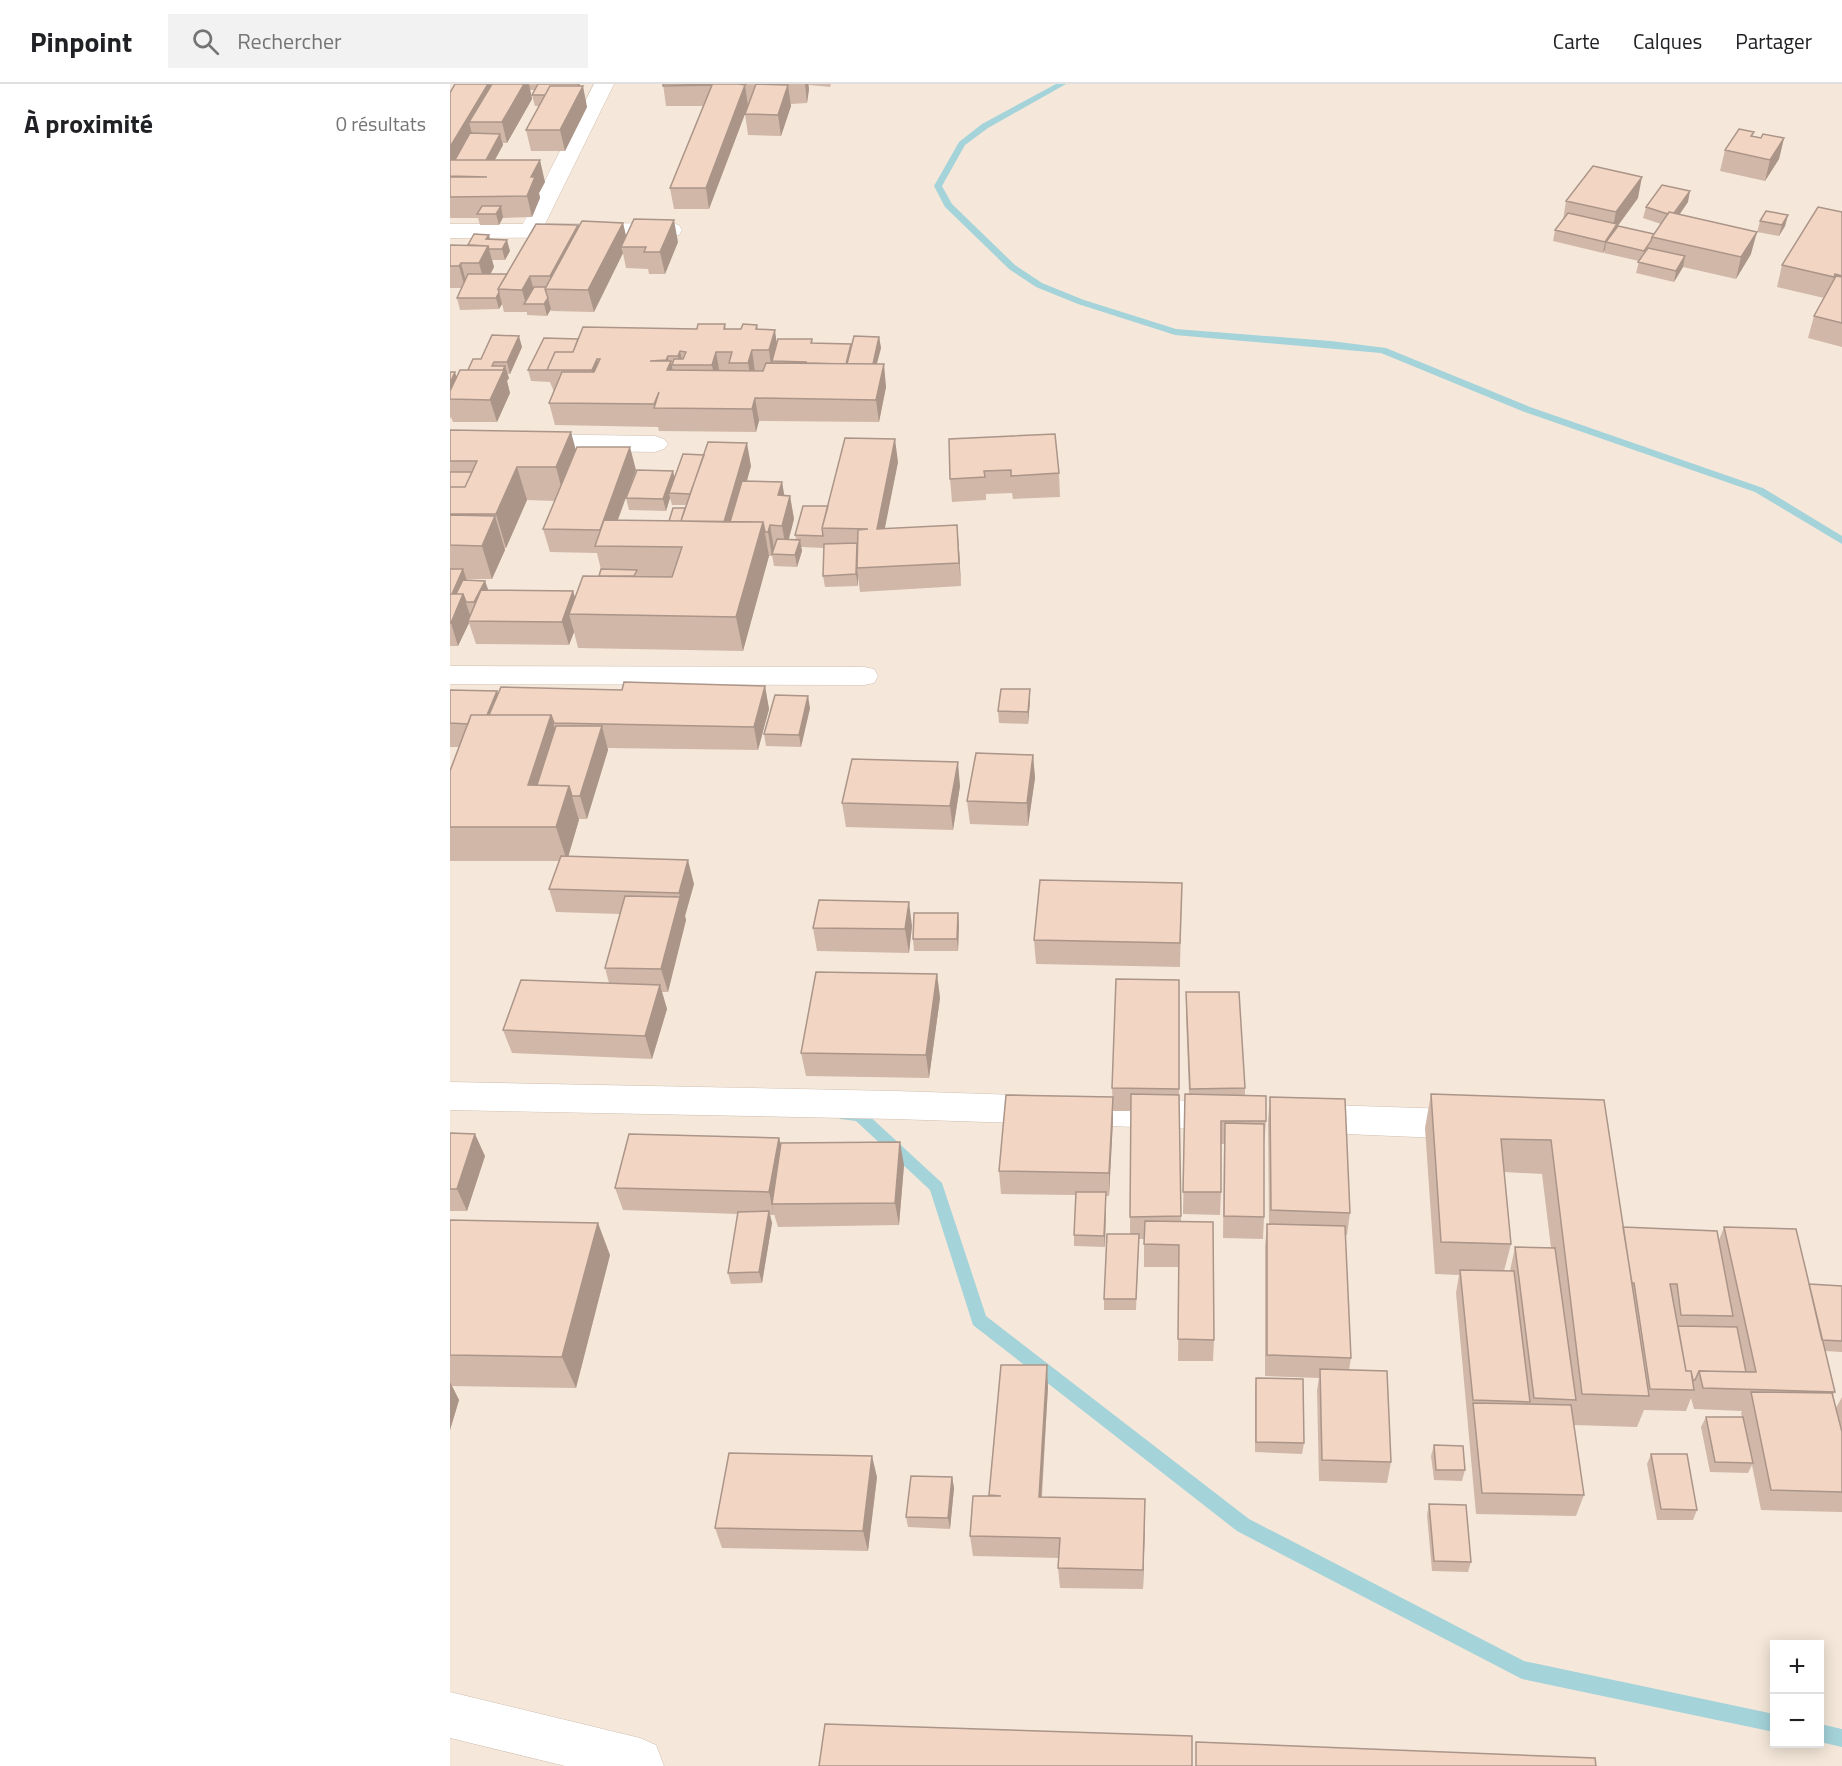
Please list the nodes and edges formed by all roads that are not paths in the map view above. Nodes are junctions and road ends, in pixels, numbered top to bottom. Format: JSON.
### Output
{"nodes":[{"id":1,"x":604,"y":84,"type":"edge"},
{"id":2,"x":531,"y":230,"type":"junction"},
{"id":3,"x":670,"y":230,"type":"edge"},
{"id":4,"x":450,"y":231,"type":"edge"},
{"id":5,"x":450,"y":441,"type":"edge"},
{"id":6,"x":655,"y":444,"type":"dead end"},
{"id":7,"x":450,"y":675,"type":"edge"},
{"id":8,"x":864,"y":676,"type":"dead end"},
{"id":9,"x":450,"y":1096,"type":"edge"},
{"id":10,"x":1463,"y":1116,"type":"edge"},
{"id":11,"x":450,"y":1715,"type":"edge"},
{"id":12,"x":641,"y":1766,"type":"edge"}],
"edges":[{"from":1,"to":2,"type":"street"},
{"from":2,"to":3,"type":"street"},
{"from":2,"to":4,"type":"street"},
{"from":5,"to":6,"type":"street"},
{"from":7,"to":8,"type":"street"},
{"from":9,"to":10,"type":"street"},
{"from":11,"to":12,"type":"street"}]}
